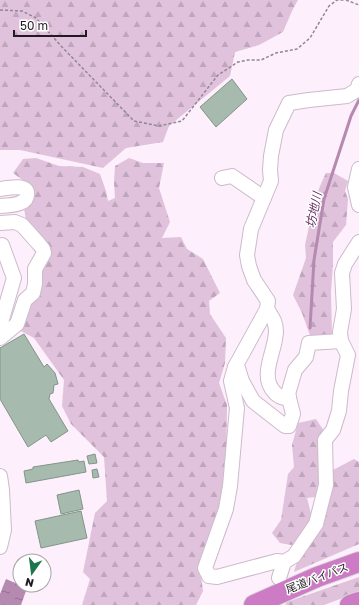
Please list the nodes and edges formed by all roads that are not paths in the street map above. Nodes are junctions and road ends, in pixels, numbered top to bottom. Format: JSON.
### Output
{"nodes":[{"id":1,"x":359,"y":84,"type":"edge"},
{"id":2,"x":359,"y":169,"type":"edge"},
{"id":3,"x":222,"y":178,"type":"dead end"},
{"id":4,"x":0,"y":189,"type":"edge"},
{"id":5,"x":264,"y":198,"type":"junction"},
{"id":6,"x":0,"y":206,"type":"edge"},
{"id":7,"x":359,"y":206,"type":"edge"},
{"id":8,"x":0,"y":223,"type":"edge"},
{"id":9,"x":359,"y":242,"type":"edge"},
{"id":10,"x":2,"y":245,"type":"dead end"},
{"id":11,"x":267,"y":309,"type":"junction"},
{"id":12,"x":1,"y":333,"type":"edge"},
{"id":13,"x":341,"y":341,"type":"junction"},
{"id":14,"x":235,"y":367,"type":"junction"},
{"id":15,"x":289,"y":398,"type":"junction"},
{"id":16,"x":0,"y":476,"type":"edge"},
{"id":17,"x":0,"y":547,"type":"edge"},
{"id":18,"x":284,"y":562,"type":"junction"},
{"id":19,"x":359,"y":562,"type":"edge"},
{"id":20,"x":279,"y":578,"type":"dead end"},
{"id":21,"x":359,"y":602,"type":"edge"},
{"id":22,"x":254,"y":605,"type":"edge"},
{"id":23,"x":350,"y":605,"type":"edge"}],
"edges":[{"from":1,"to":5,"type":"street"},
{"from":2,"to":7,"type":"street"},
{"from":3,"to":5,"type":"street"},
{"from":4,"to":6,"type":"street"},
{"from":5,"to":11,"type":"street"},
{"from":8,"to":12,"type":"street"},
{"from":9,"to":13,"type":"street"},
{"from":10,"to":12,"type":"street"},
{"from":11,"to":14,"type":"street"},
{"from":11,"to":15,"type":"street"},
{"from":13,"to":15,"type":"street"},
{"from":13,"to":18,"type":"street"},
{"from":14,"to":15,"type":"street"},
{"from":14,"to":18,"type":"street"},
{"from":16,"to":17,"type":"street"},
{"from":18,"to":20,"type":"street"},
{"from":19,"to":22,"type":"highway","name":"尾道バイパス"},
{"from":21,"to":23,"type":"highway"}]}
